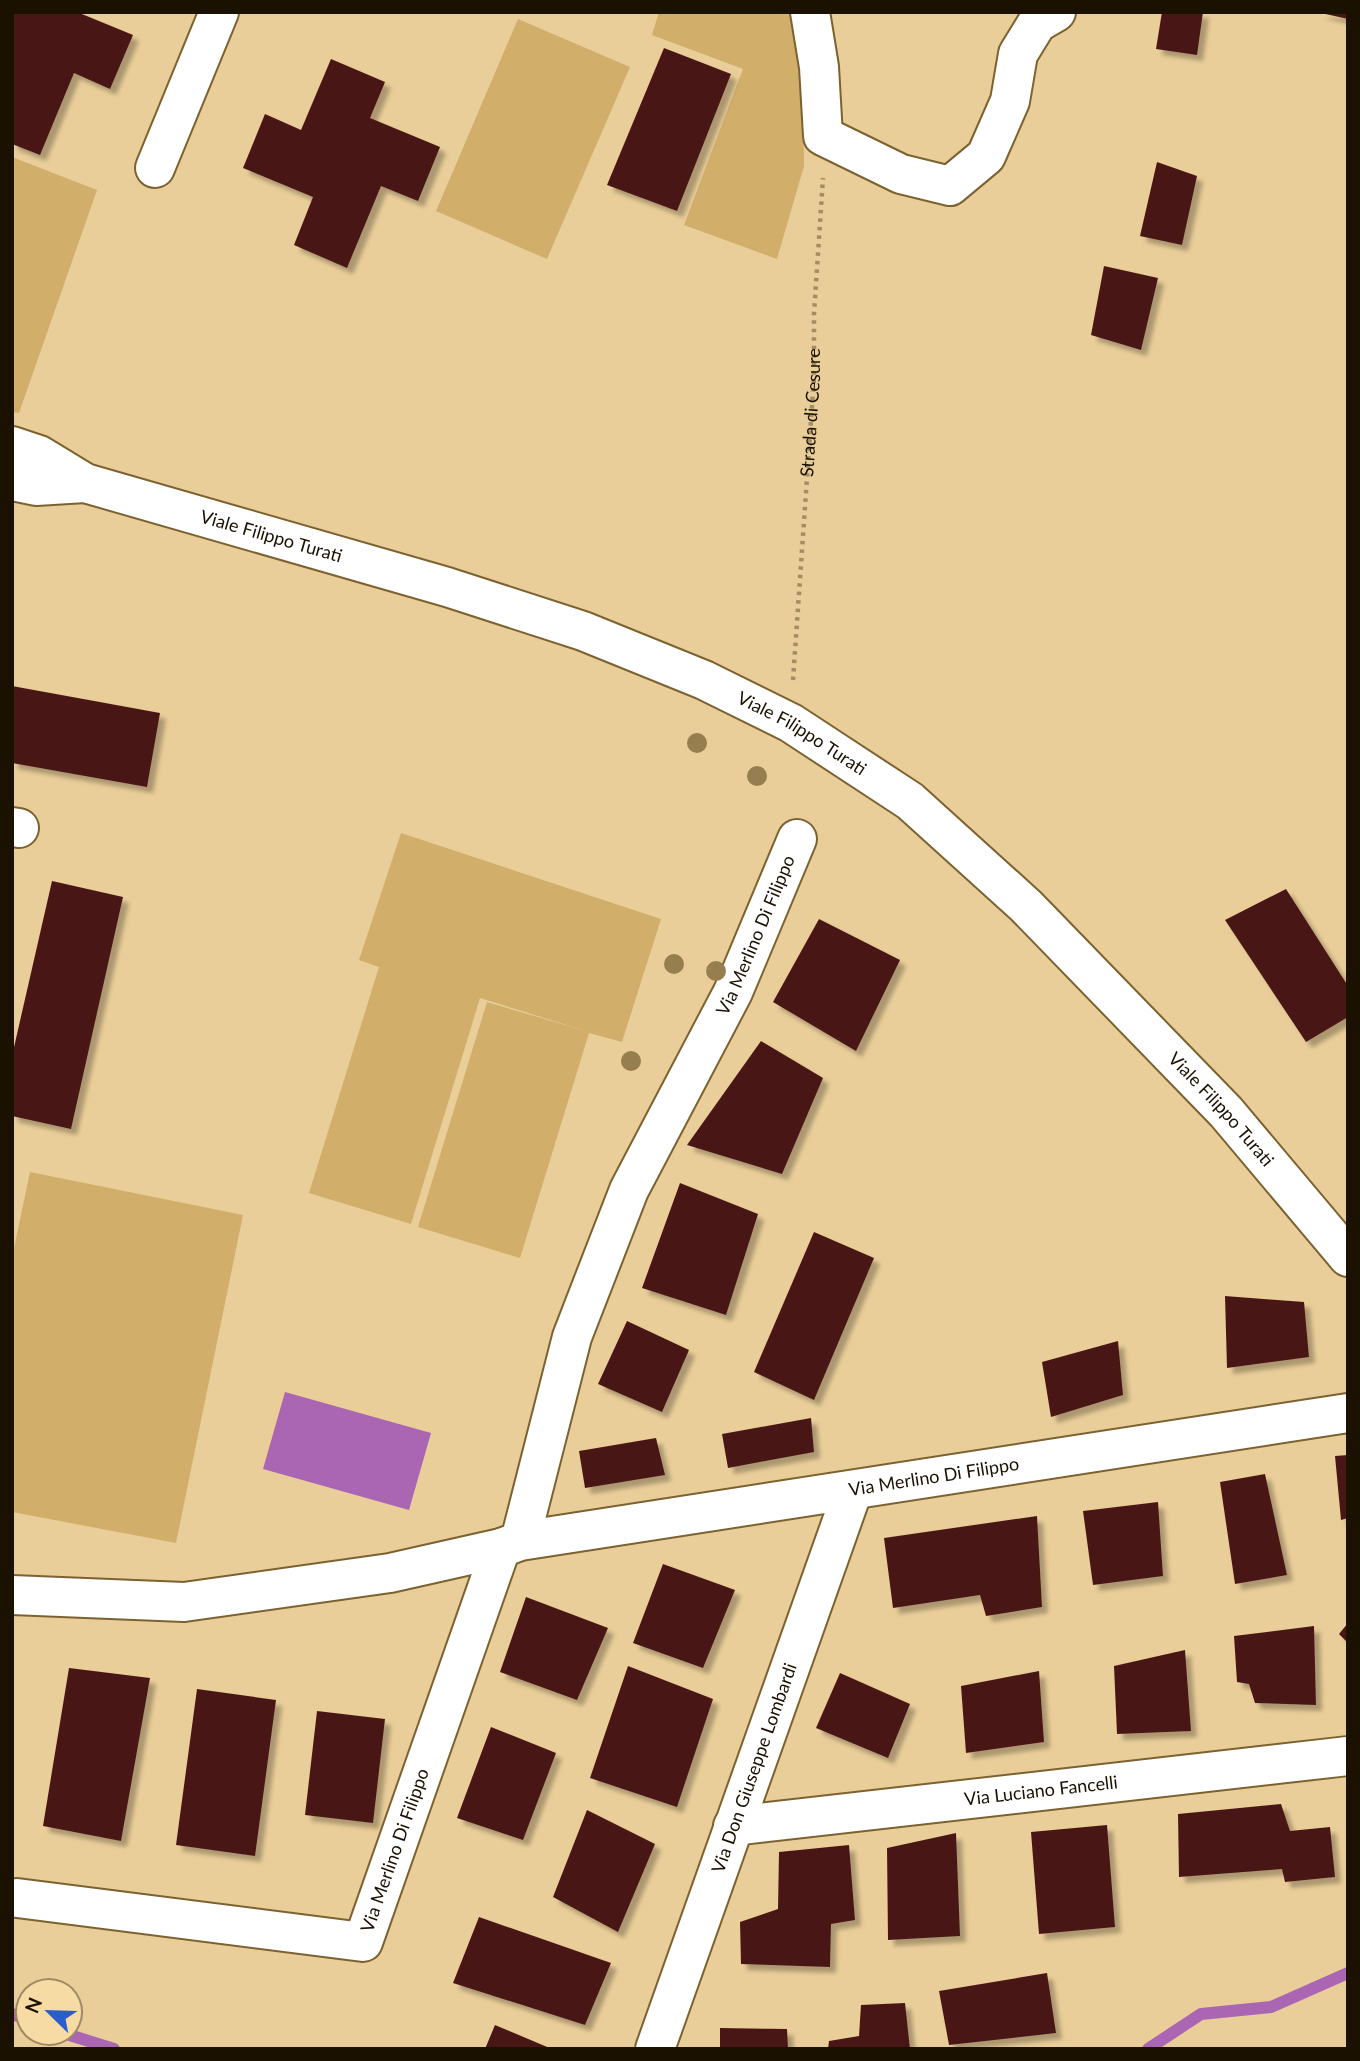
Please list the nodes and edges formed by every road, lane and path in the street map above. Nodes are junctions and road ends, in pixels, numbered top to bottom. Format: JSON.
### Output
{"nodes":[{"id":1,"x":219,"y":12,"type":"edge"},
{"id":2,"x":810,"y":12,"type":"edge"},
{"id":3,"x":1056,"y":12,"type":"edge"},
{"id":4,"x":823,"y":135,"type":"junction"},
{"id":5,"x":155,"y":167,"type":"dead end"},
{"id":6,"x":12,"y":446,"type":"edge"},
{"id":7,"x":12,"y":481,"type":"edge"},
{"id":8,"x":85,"y":483,"type":"junction"},
{"id":9,"x":792,"y":689,"type":"dead end"},
{"id":10,"x":797,"y":839,"type":"dead end"},
{"id":11,"x":1348,"y":1257,"type":"edge"},
{"id":12,"x":1348,"y":1413,"type":"edge"},
{"id":13,"x":853,"y":1490,"type":"junction"},
{"id":14,"x":511,"y":1544,"type":"junction"},
{"id":15,"x":12,"y":1595,"type":"edge"},
{"id":16,"x":1348,"y":1756,"type":"edge"},
{"id":17,"x":733,"y":1826,"type":"junction"},
{"id":18,"x":17,"y":1898,"type":"dead end"},
{"id":19,"x":655,"y":2049,"type":"edge"}],
"edges":[{"from":1,"to":5,"type":"street"},
{"from":2,"to":4,"type":"street"},
{"from":3,"to":4,"type":"street"},
{"from":4,"to":9,"type":"path","name":"Strada di Cesure"},
{"from":6,"to":8,"type":"street","name":"Viale Filippo Turati"},
{"from":7,"to":8,"type":"street","name":"Viale Filippo Turati"},
{"from":8,"to":11,"type":"street","name":"Viale Filippo Turati"},
{"from":10,"to":14,"type":"street","name":"Via Merlino Di Filippo"},
{"from":12,"to":13,"type":"street","name":"Via Merlino Di Filippo"},
{"from":13,"to":14,"type":"street","name":"Via Merlino Di Filippo"},
{"from":13,"to":17,"type":"street","name":"Via Don Giuseppe Lombardi"},
{"from":14,"to":15,"type":"street","name":"Via Merlino Di Filippo"},
{"from":14,"to":18,"type":"street","name":"Via Merlino Di Filippo"},
{"from":16,"to":17,"type":"street","name":"Via Luciano Fancelli"},
{"from":17,"to":19,"type":"street","name":"Via Don Giuseppe Lombardi"}]}
